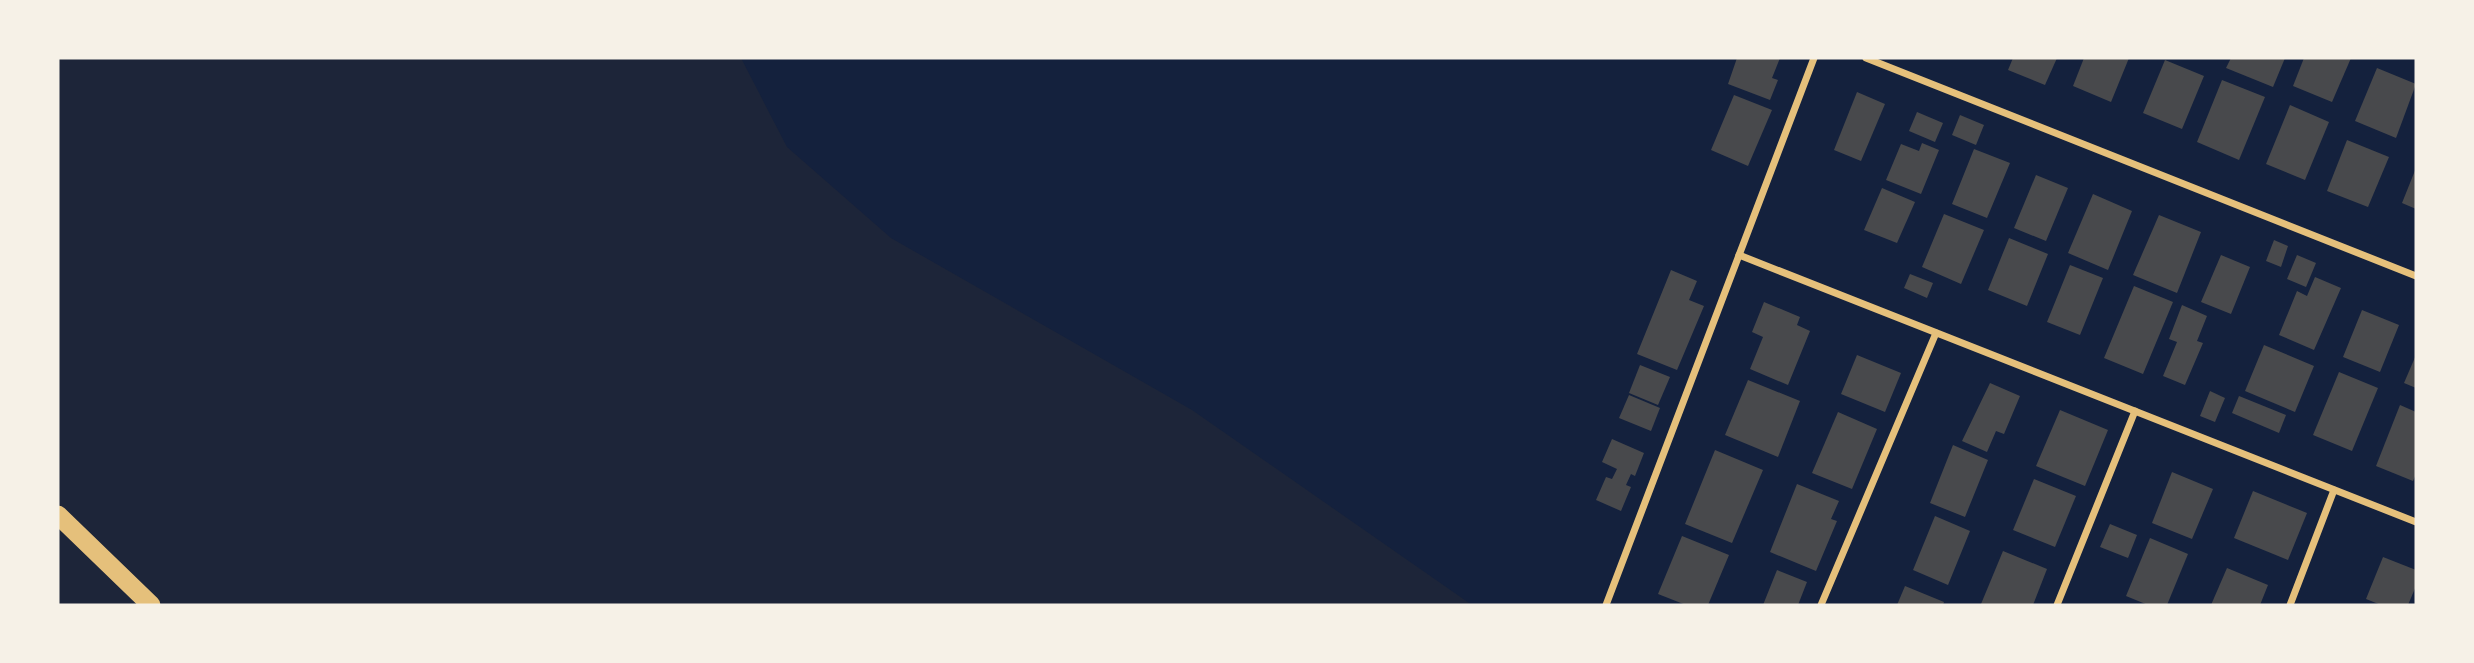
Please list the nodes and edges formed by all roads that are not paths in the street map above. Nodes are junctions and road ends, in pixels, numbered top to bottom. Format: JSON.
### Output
{"nodes":[{"id":1,"x":1814,"y":58,"type":"edge"},
{"id":2,"x":1866,"y":58,"type":"edge"},
{"id":3,"x":1739,"y":255,"type":"junction"},
{"id":4,"x":2416,"y":276,"type":"edge"},
{"id":5,"x":1936,"y":332,"type":"junction"},
{"id":6,"x":2135,"y":411,"type":"junction"},
{"id":7,"x":2334,"y":490,"type":"junction"},
{"id":8,"x":58,"y":515,"type":"edge"},
{"id":9,"x":2416,"y":522,"type":"edge"},
{"id":10,"x":151,"y":605,"type":"edge"},
{"id":11,"x":1606,"y":605,"type":"edge"},
{"id":12,"x":1821,"y":605,"type":"edge"},
{"id":13,"x":2057,"y":605,"type":"edge"},
{"id":14,"x":2290,"y":605,"type":"edge"}],
"edges":[{"from":1,"to":3,"type":"street"},
{"from":2,"to":4,"type":"street"},
{"from":3,"to":5,"type":"street"},
{"from":3,"to":11,"type":"street"},
{"from":5,"to":6,"type":"street"},
{"from":5,"to":12,"type":"street"},
{"from":6,"to":7,"type":"street"},
{"from":6,"to":13,"type":"street"},
{"from":7,"to":9,"type":"street"},
{"from":7,"to":14,"type":"street"},
{"from":8,"to":10,"type":"highway"}]}
